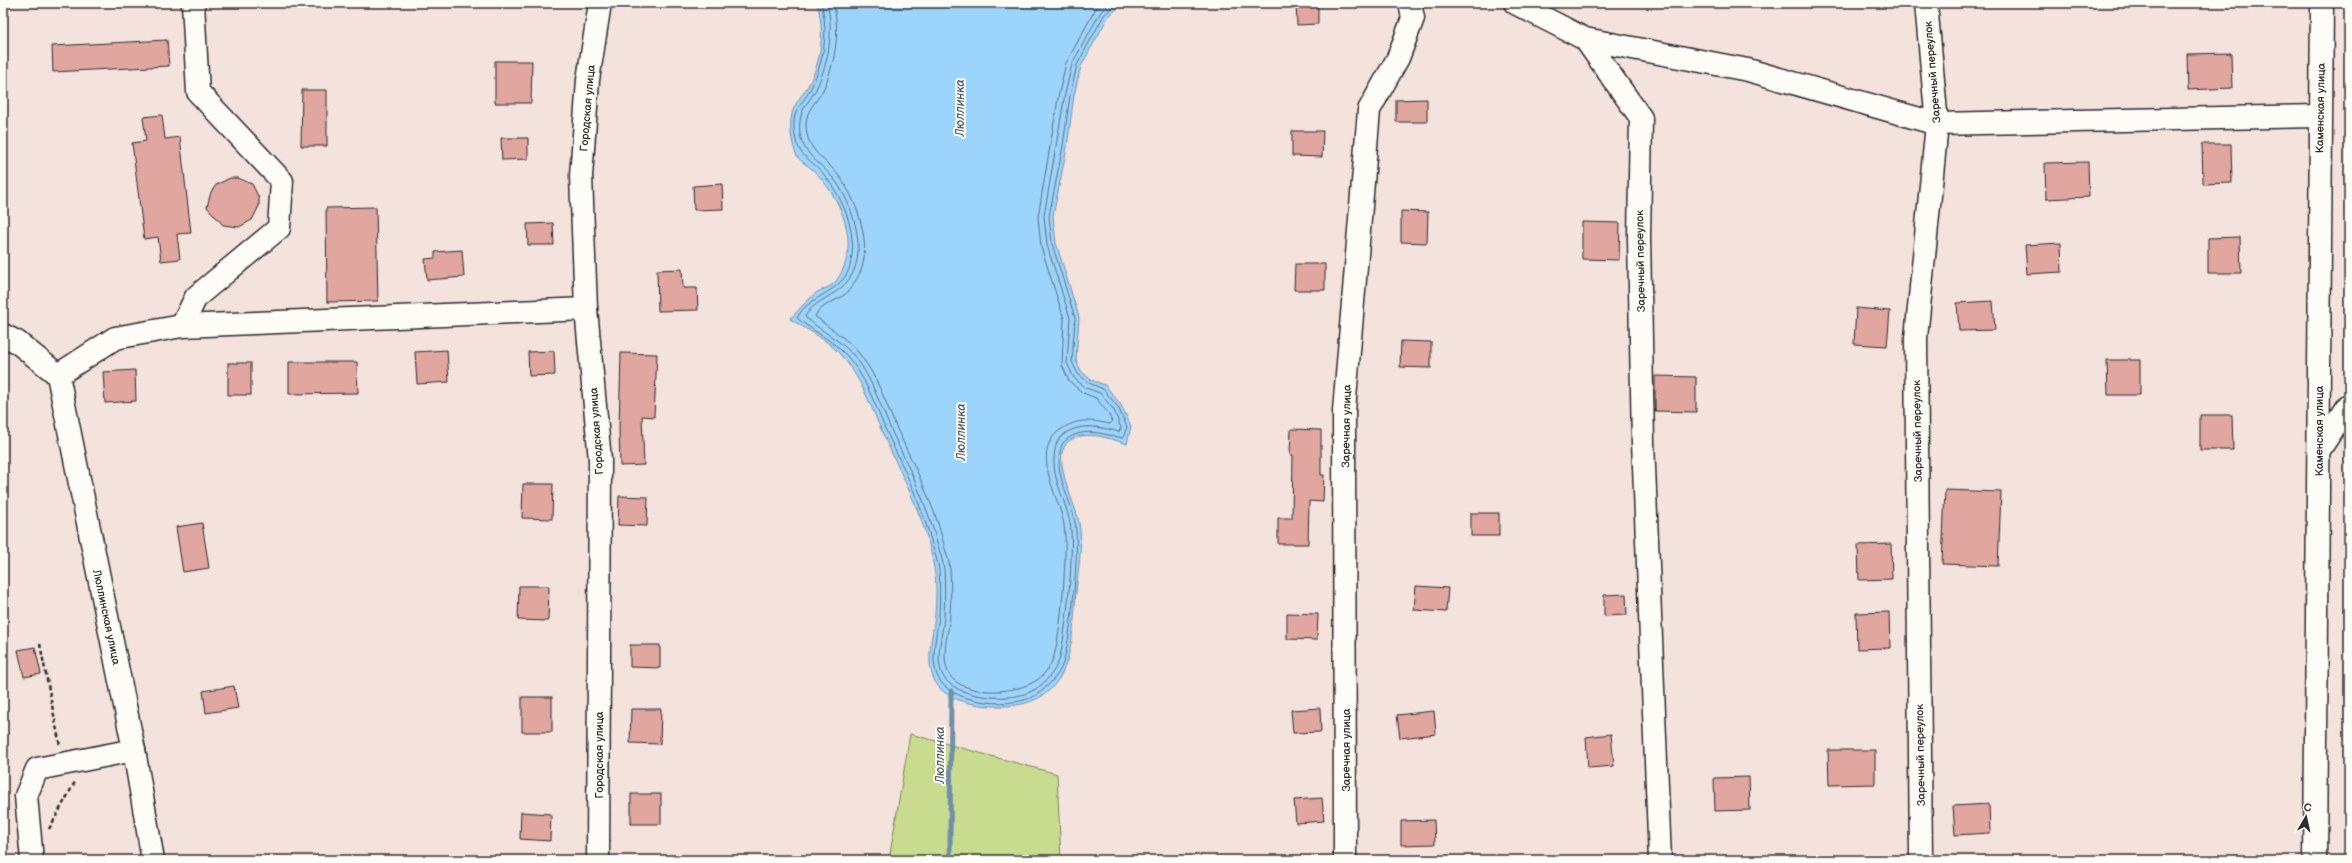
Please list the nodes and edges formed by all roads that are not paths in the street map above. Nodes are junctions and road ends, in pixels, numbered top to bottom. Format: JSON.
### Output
{"nodes":[{"id":1,"x":193,"y":3,"type":"edge"},
{"id":2,"x":1410,"y":3,"type":"edge"},
{"id":3,"x":1515,"y":3,"type":"edge"},
{"id":4,"x":1926,"y":3,"type":"edge"},
{"id":5,"x":2322,"y":3,"type":"edge"},
{"id":6,"x":601,"y":5,"type":"edge"},
{"id":7,"x":1585,"y":38,"type":"junction"},
{"id":8,"x":2320,"y":116,"type":"junction"},
{"id":9,"x":1937,"y":124,"type":"junction"},
{"id":10,"x":586,"y":309,"type":"junction"},
{"id":11,"x":182,"y":326,"type":"junction"},
{"id":12,"x":3,"y":335,"type":"edge"},
{"id":13,"x":58,"y":375,"type":"junction"},
{"id":14,"x":2349,"y":405,"type":"edge"},
{"id":15,"x":2318,"y":450,"type":"junction"},
{"id":16,"x":134,"y":750,"type":"junction"},
{"id":17,"x":32,"y":860,"type":"edge"},
{"id":18,"x":153,"y":860,"type":"edge"},
{"id":19,"x":598,"y":860,"type":"edge"},
{"id":20,"x":1345,"y":860,"type":"edge"},
{"id":21,"x":1660,"y":860,"type":"edge"},
{"id":22,"x":1921,"y":860,"type":"edge"},
{"id":23,"x":2315,"y":860,"type":"edge"}],
"edges":[{"from":1,"to":11,"type":"street"},
{"from":2,"to":20,"type":"street","name":"Заречная улица"},
{"from":3,"to":7,"type":"street"},
{"from":4,"to":9,"type":"street","name":"Заречный переулок"},
{"from":5,"to":8,"type":"street","name":"Каменская улица"},
{"from":6,"to":10,"type":"street","name":"Городская улица"},
{"from":7,"to":9,"type":"street"},
{"from":7,"to":21,"type":"street","name":"Заречный переулок"},
{"from":8,"to":9,"type":"street"},
{"from":8,"to":15,"type":"street","name":"Каменская улица"},
{"from":9,"to":22,"type":"street","name":"Заречный переулок"},
{"from":10,"to":11,"type":"street"},
{"from":10,"to":19,"type":"street","name":"Городская улица"},
{"from":11,"to":13,"type":"street"},
{"from":12,"to":13,"type":"street"},
{"from":13,"to":16,"type":"street","name":"Люллинская улица"},
{"from":14,"to":15,"type":"street"},
{"from":15,"to":23,"type":"street","name":"Каменская улица"},
{"from":16,"to":17,"type":"street"},
{"from":16,"to":18,"type":"street","name":"Люллинская улица"}]}
